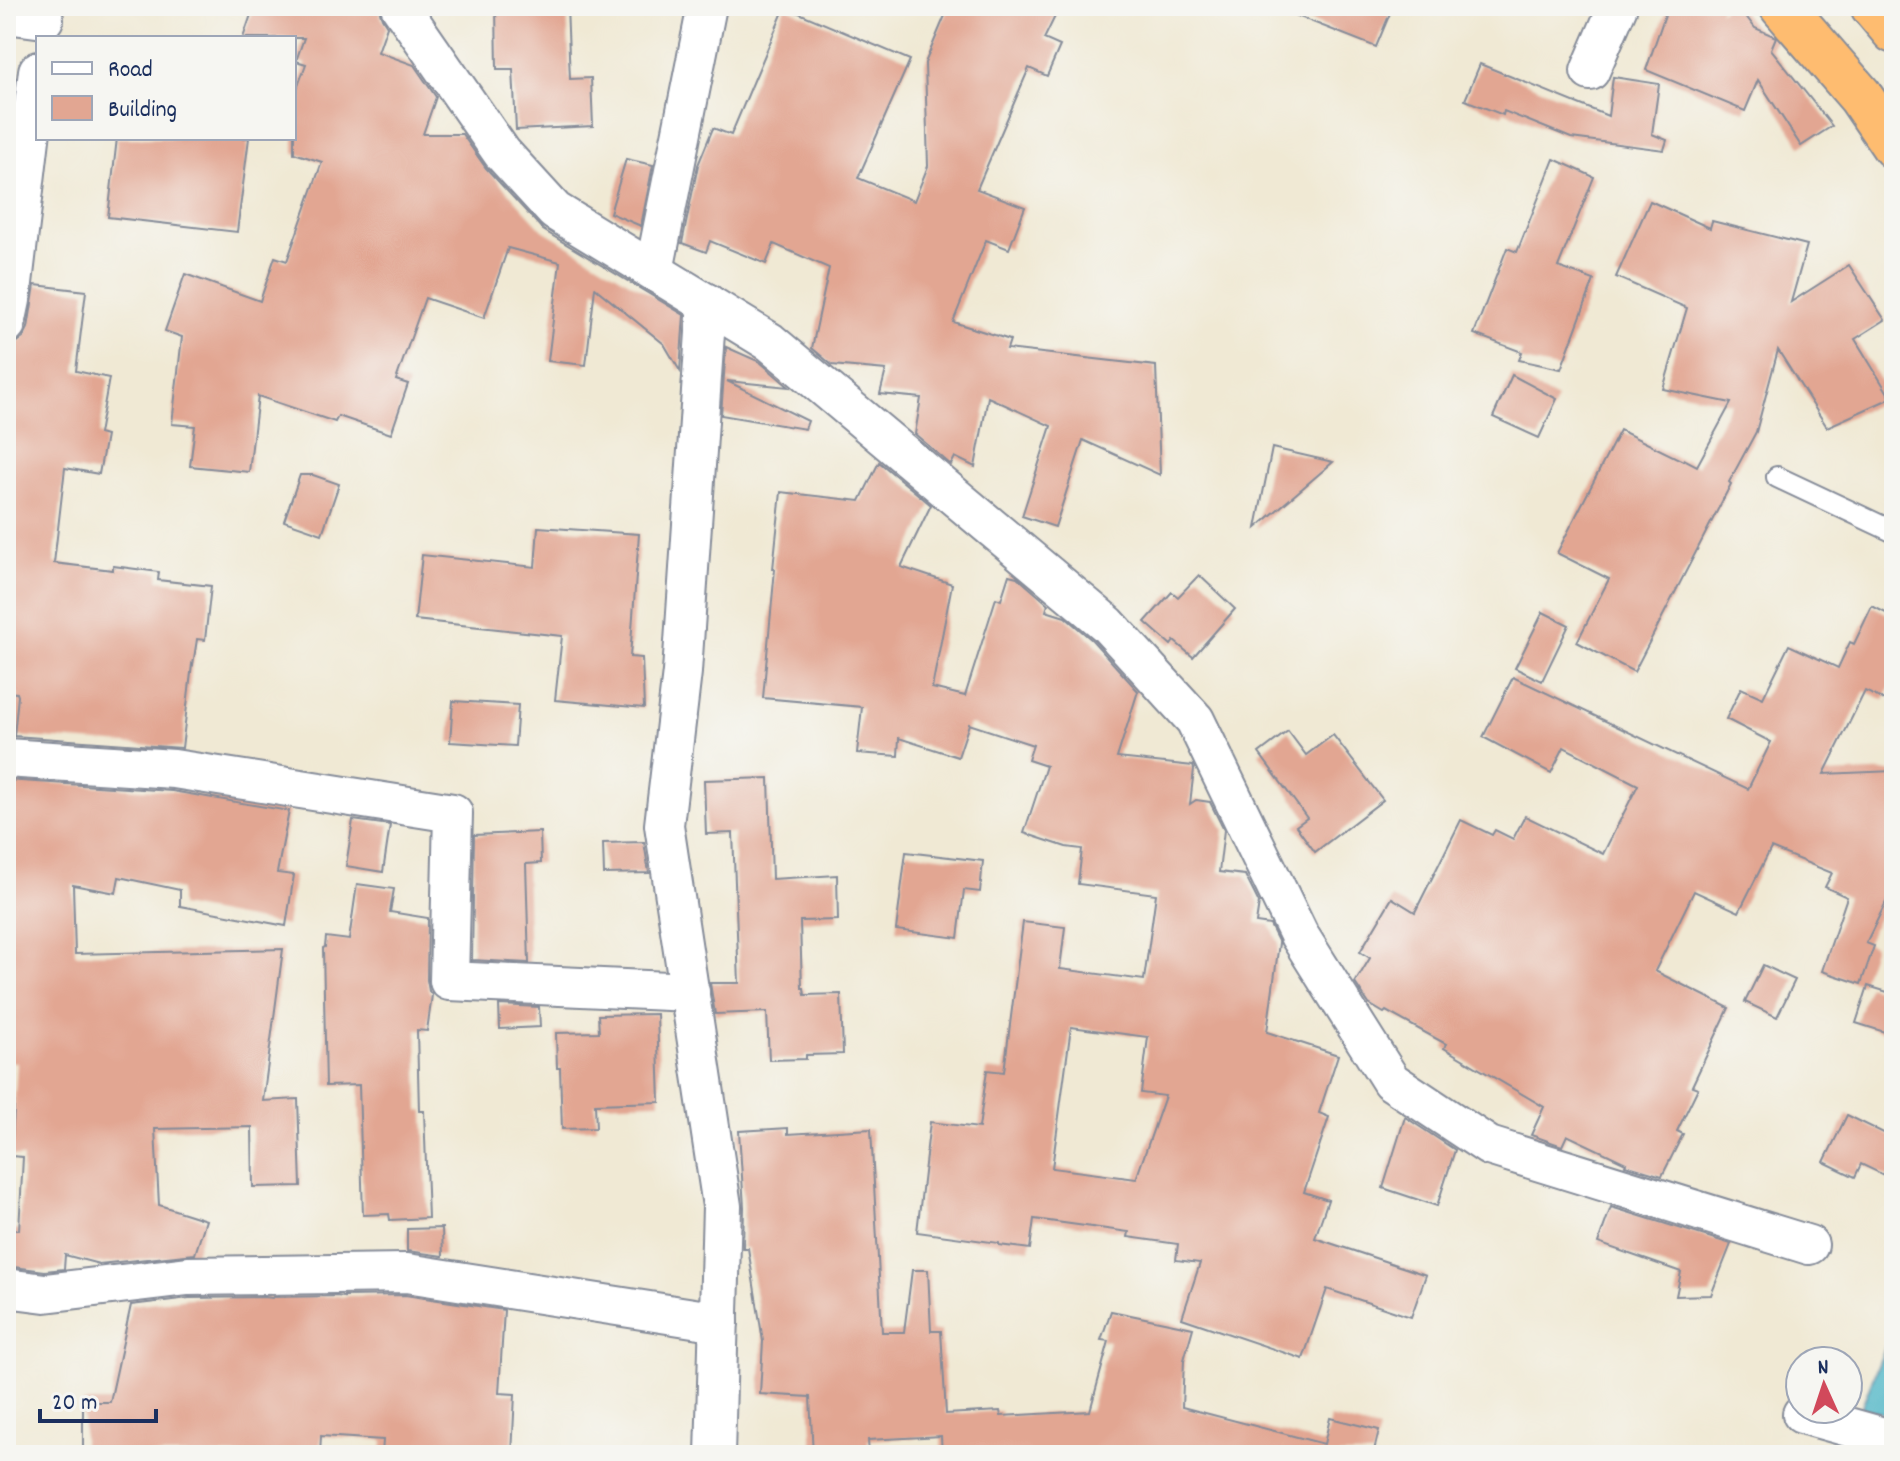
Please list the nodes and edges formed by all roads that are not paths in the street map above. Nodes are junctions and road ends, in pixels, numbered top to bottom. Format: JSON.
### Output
{"nodes":[{"id":1,"x":400,"y":6,"type":"edge"},
{"id":2,"x":707,"y":6,"type":"edge"},
{"id":3,"x":1618,"y":6,"type":"edge"},
{"id":4,"x":1782,"y":6,"type":"edge"},
{"id":5,"x":1873,"y":6,"type":"edge"},
{"id":6,"x":6,"y":14,"type":"edge"},
{"id":7,"x":45,"y":21,"type":"edge"},
{"id":8,"x":1894,"y":31,"type":"edge"},
{"id":9,"x":1590,"y":71,"type":"dead end"},
{"id":10,"x":36,"y":88,"type":"edge"},
{"id":11,"x":1894,"y":146,"type":"edge"},
{"id":12,"x":654,"y":271,"type":"junction"},
{"id":13,"x":707,"y":303,"type":"junction"},
{"id":14,"x":6,"y":324,"type":"edge"},
{"id":15,"x":1777,"y":477,"type":"dead end"},
{"id":16,"x":1894,"y":532,"type":"edge"},
{"id":17,"x":6,"y":758,"type":"edge"},
{"id":18,"x":690,"y":992,"type":"junction"},
{"id":19,"x":1809,"y":1245,"type":"dead end"},
{"id":20,"x":6,"y":1288,"type":"edge"},
{"id":21,"x":719,"y":1322,"type":"junction"},
{"id":22,"x":1841,"y":1425,"type":"edge"},
{"id":23,"x":1894,"y":1440,"type":"edge"},
{"id":24,"x":715,"y":1455,"type":"edge"}],
"edges":[{"from":1,"to":12,"type":"street"},
{"from":2,"to":12,"type":"street"},
{"from":3,"to":9,"type":"street"},
{"from":4,"to":11,"type":"highway"},
{"from":5,"to":8,"type":"highway"},
{"from":6,"to":7,"type":"street"},
{"from":10,"to":14,"type":"street"},
{"from":12,"to":13,"type":"street"},
{"from":13,"to":18,"type":"street"},
{"from":13,"to":19,"type":"street"},
{"from":15,"to":16,"type":"lane"},
{"from":17,"to":18,"type":"street"},
{"from":18,"to":21,"type":"street"},
{"from":20,"to":21,"type":"street"},
{"from":21,"to":24,"type":"street"},
{"from":22,"to":23,"type":"street"}]}
